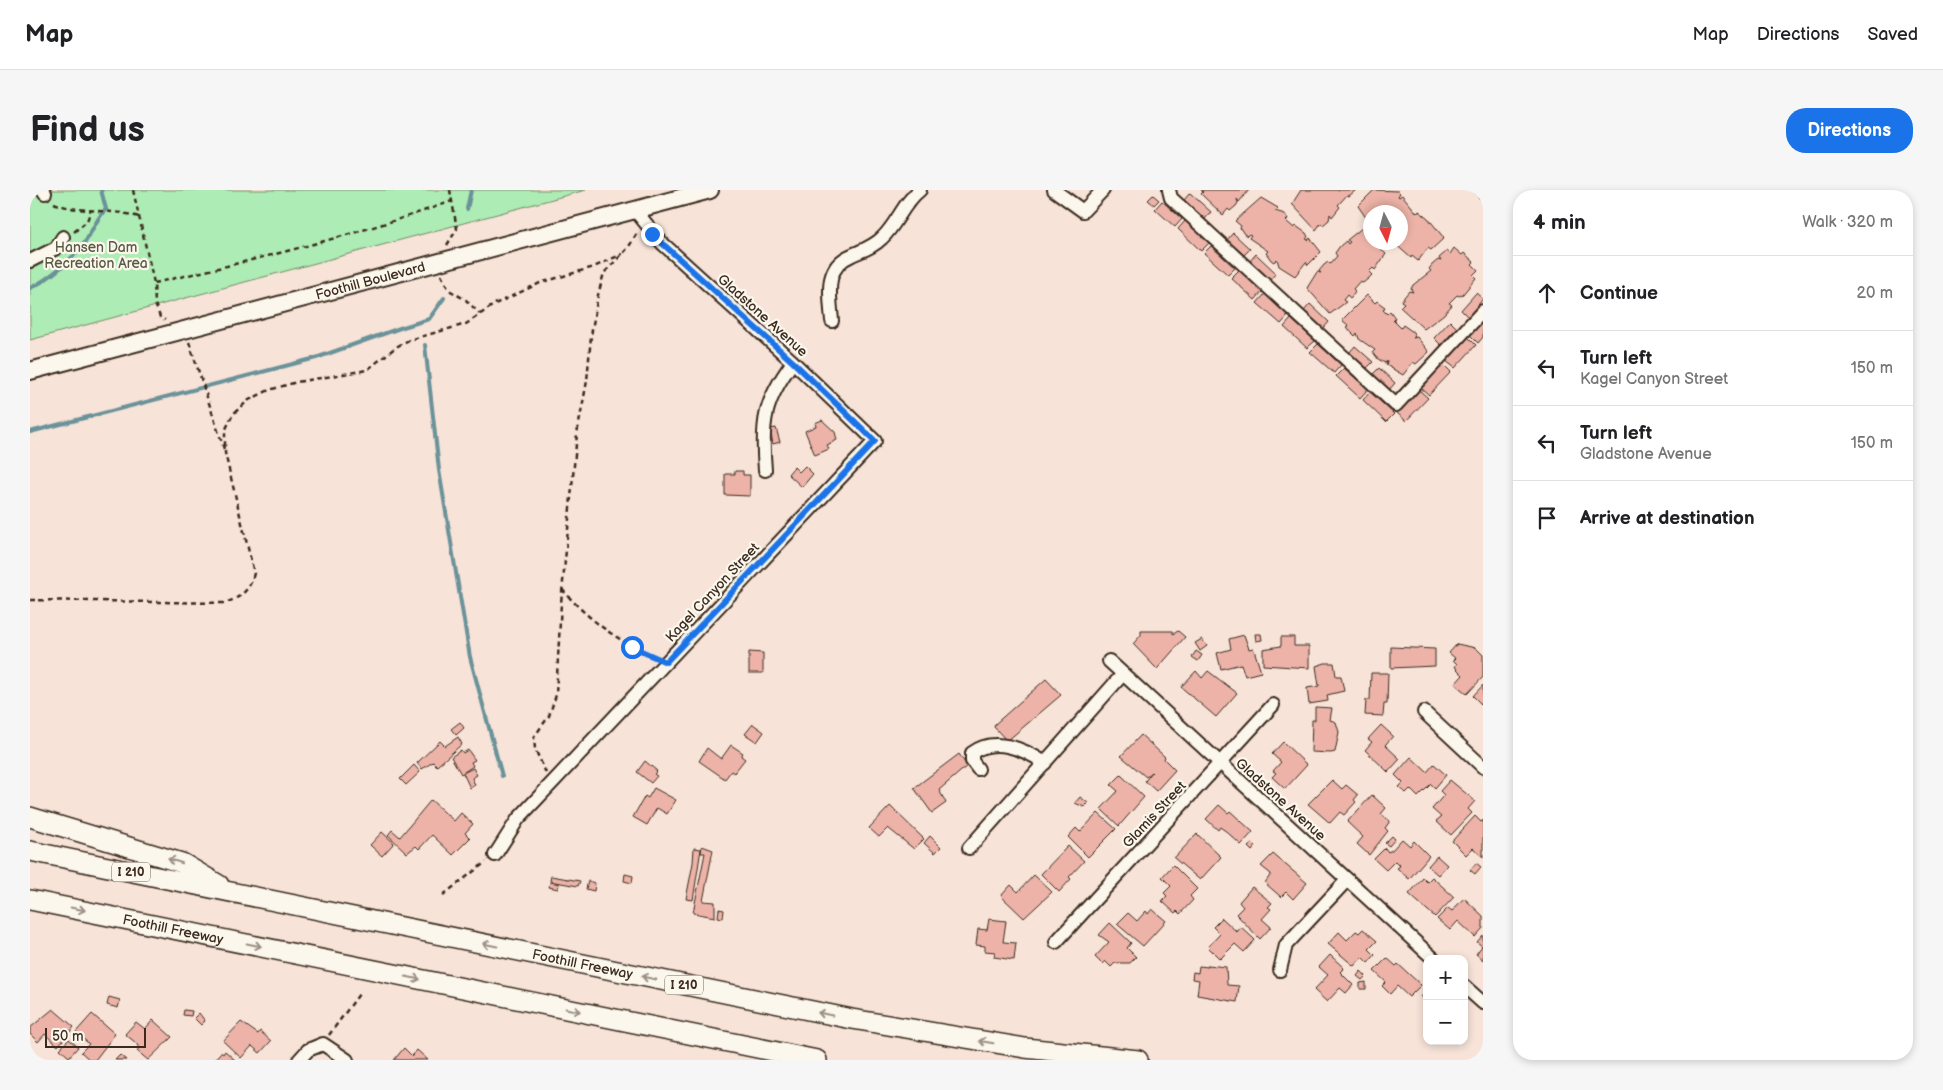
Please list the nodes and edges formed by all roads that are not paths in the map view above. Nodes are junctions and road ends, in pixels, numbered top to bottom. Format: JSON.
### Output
{"nodes":[{"id":1,"x":710,"y":190,"type":"edge"},
{"id":2,"x":920,"y":190,"type":"edge"},
{"id":3,"x":1054,"y":190,"type":"edge"},
{"id":4,"x":1103,"y":190,"type":"edge"},
{"id":5,"x":1169,"y":190,"type":"edge"},
{"id":6,"x":634,"y":209,"type":"junction"},
{"id":7,"x":63,"y":237,"type":"road end"},
{"id":8,"x":30,"y":262,"type":"edge"},
{"id":9,"x":1483,"y":311,"type":"edge"},
{"id":10,"x":832,"y":321,"type":"dead end"},
{"id":11,"x":793,"y":362,"type":"junction"},
{"id":12,"x":30,"y":371,"type":"edge"},
{"id":13,"x":875,"y":441,"type":"joint"},
{"id":14,"x":765,"y":470,"type":"dead end"},
{"id":15,"x":1108,"y":661,"type":"dead end"},
{"id":16,"x":1123,"y":674,"type":"junction"},
{"id":17,"x":1273,"y":705,"type":"dead end"},
{"id":18,"x":1424,"y":712,"type":"dead end"},
{"id":19,"x":1045,"y":763,"type":"junction"},
{"id":20,"x":1220,"y":764,"type":"junction"},
{"id":21,"x":1483,"y":767,"type":"edge"},
{"id":22,"x":978,"y":769,"type":"dead end"},
{"id":23,"x":30,"y":817,"type":"edge"},
{"id":24,"x":969,"y":848,"type":"dead end"},
{"id":25,"x":30,"y":851,"type":"edge"},
{"id":26,"x":495,"y":855,"type":"road end"},
{"id":27,"x":1348,"y":880,"type":"junction"},
{"id":28,"x":233,"y":893,"type":"junction"},
{"id":29,"x":30,"y":900,"type":"edge"},
{"id":30,"x":1056,"y":942,"type":"dead end"},
{"id":31,"x":1430,"y":955,"type":"edge"},
{"id":32,"x":1280,"y":970,"type":"dead end"},
{"id":33,"x":1468,"y":990,"type":"edge"},
{"id":34,"x":1483,"y":1003,"type":"edge"},
{"id":35,"x":299,"y":1060,"type":"edge"},
{"id":36,"x":347,"y":1060,"type":"edge"},
{"id":37,"x":817,"y":1060,"type":"edge"},
{"id":38,"x":1138,"y":1060,"type":"edge"}],
"edges":[{"from":1,"to":6,"type":"main road","name":"Foothill Boulevard"},
{"from":2,"to":10,"type":"street"},
{"from":3,"to":4,"type":"street"},
{"from":5,"to":9,"type":"street"},
{"from":6,"to":11,"type":"street","name":"Gladstone Avenue"},
{"from":6,"to":12,"type":"main road","name":"Foothill Boulevard"},
{"from":7,"to":8,"type":"street"},
{"from":11,"to":13,"type":"street","name":"Gladstone Avenue"},
{"from":11,"to":14,"type":"street"},
{"from":13,"to":26,"type":"street","name":"Kagel Canyon Street"},
{"from":15,"to":16,"type":"street","name":"Gladstone Avenue"},
{"from":16,"to":19,"type":"street"},
{"from":16,"to":20,"type":"street","name":"Gladstone Avenue"},
{"from":17,"to":20,"type":"street","name":"Glamis Street"},
{"from":18,"to":21,"type":"street"},
{"from":19,"to":22,"type":"street"},
{"from":19,"to":24,"type":"street"},
{"from":20,"to":27,"type":"street","name":"Gladstone Avenue"},
{"from":20,"to":30,"type":"street","name":"Glamis Street"},
{"from":28,"to":23,"type":"highway","one_way":true},
{"from":25,"to":28,"type":"highway","name":"Foothill Freeway","number":"I 210"},
{"from":27,"to":31,"type":"street","name":"Gladstone Avenue"},
{"from":27,"to":32,"type":"street"},
{"from":38,"to":28,"type":"highway","name":"Foothill Freeway","number":"I 210","one_way":true},
{"from":29,"to":37,"type":"highway","name":"Foothill Freeway","one_way":true},
{"from":33,"to":34,"type":"street"},
{"from":35,"to":36,"type":"street"}]}
